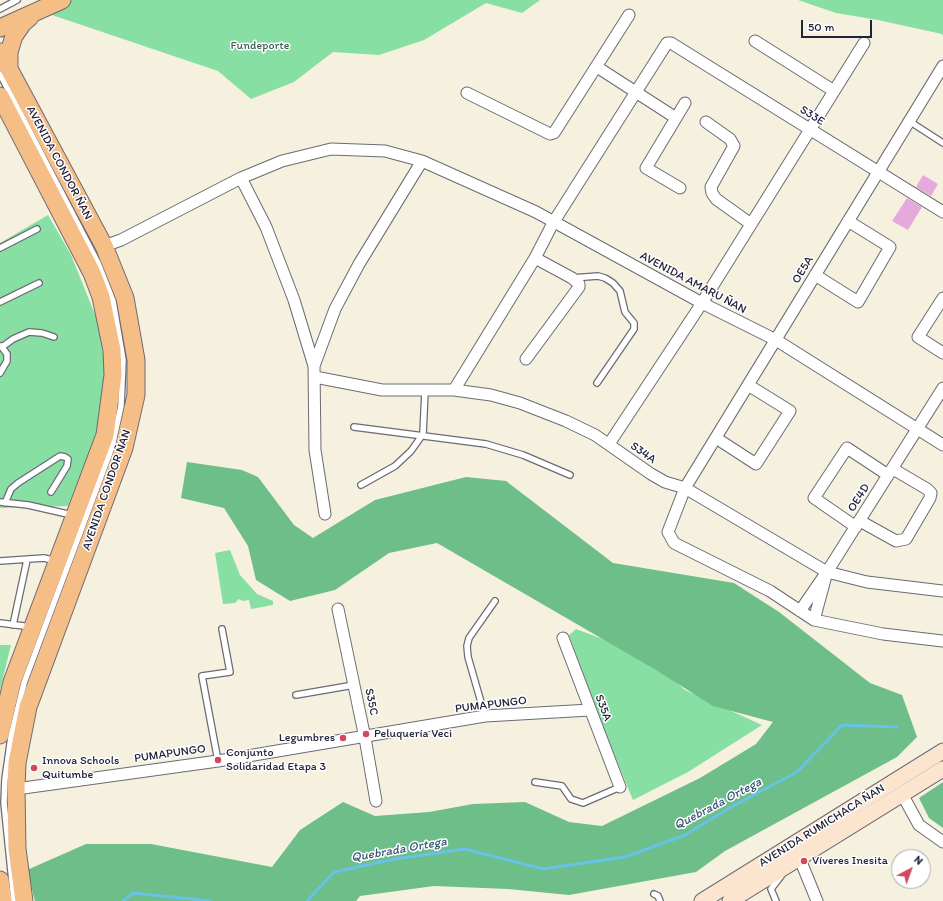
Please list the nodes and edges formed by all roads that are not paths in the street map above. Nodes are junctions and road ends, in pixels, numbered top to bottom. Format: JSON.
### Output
{"nodes":[{"id":1,"x":17,"y":0,"type":"edge"},
{"id":2,"x":48,"y":0,"type":"edge"},
{"id":3,"x":62,"y":0,"type":"edge"},
{"id":4,"x":0,"y":9,"type":"edge"},
{"id":5,"x":36,"y":13,"type":"junction"},
{"id":6,"x":629,"y":15,"type":"dead end"},
{"id":7,"x":0,"y":23,"type":"edge"},
{"id":8,"x":0,"y":28,"type":"edge"},
{"id":9,"x":755,"y":41,"type":"dead end"},
{"id":10,"x":864,"y":42,"type":"dead end"},
{"id":11,"x":0,"y":52,"type":"edge"},
{"id":12,"x":943,"y":66,"type":"edge"},
{"id":13,"x":596,"y":67,"type":"junction"},
{"id":14,"x":4,"y":71,"type":"edge"},
{"id":15,"x":636,"y":92,"type":"junction"},
{"id":16,"x":834,"y":92,"type":"junction"},
{"id":17,"x":467,"y":93,"type":"dead end"},
{"id":18,"x":0,"y":96,"type":"edge"},
{"id":19,"x":685,"y":103,"type":"dead end"},
{"id":20,"x":676,"y":118,"type":"junction"},
{"id":21,"x":909,"y":121,"type":"junction"},
{"id":22,"x":706,"y":122,"type":"dead end"},
{"id":23,"x":810,"y":130,"type":"junction"},
{"id":24,"x":943,"y":143,"type":"edge"},
{"id":25,"x":422,"y":161,"type":"junction"},
{"id":26,"x":878,"y":172,"type":"junction"},
{"id":27,"x":241,"y":178,"type":"junction"},
{"id":28,"x":680,"y":188,"type":"dead end"},
{"id":29,"x":943,"y":212,"type":"edge"},
{"id":30,"x":848,"y":221,"type":"junction"},
{"id":31,"x":553,"y":223,"type":"junction"},
{"id":32,"x":751,"y":224,"type":"junction"},
{"id":33,"x":37,"y":229,"type":"dead end"},
{"id":34,"x":104,"y":246,"type":"junction"},
{"id":35,"x":0,"y":248,"type":"edge"},
{"id":36,"x":535,"y":258,"type":"junction"},
{"id":37,"x":815,"y":275,"type":"junction"},
{"id":38,"x":572,"y":278,"type":"junction"},
{"id":39,"x":39,"y":283,"type":"dead end"},
{"id":40,"x":943,"y":298,"type":"edge"},
{"id":41,"x":0,"y":302,"type":"edge"},
{"id":42,"x":702,"y":303,"type":"junction"},
{"id":43,"x":54,"y":337,"type":"dead end"},
{"id":44,"x":776,"y":340,"type":"junction"},
{"id":45,"x":1,"y":346,"type":"edge"},
{"id":46,"x":943,"y":353,"type":"edge"},
{"id":47,"x":526,"y":359,"type":"dead end"},
{"id":48,"x":314,"y":372,"type":"junction"},
{"id":49,"x":0,"y":373,"type":"edge"},
{"id":50,"x":597,"y":383,"type":"dead end"},
{"id":51,"x":748,"y":385,"type":"junction"},
{"id":52,"x":943,"y":388,"type":"edge"},
{"id":53,"x":454,"y":390,"type":"junction"},
{"id":54,"x":424,"y":391,"type":"junction"},
{"id":55,"x":354,"y":427,"type":"dead end"},
{"id":56,"x":918,"y":429,"type":"junction"},
{"id":57,"x":423,"y":434,"type":"junction"},
{"id":58,"x":716,"y":438,"type":"junction"},
{"id":59,"x":609,"y":444,"type":"junction"},
{"id":60,"x":943,"y":445,"type":"edge"},
{"id":61,"x":891,"y":472,"type":"junction"},
{"id":62,"x":570,"y":475,"type":"dead end"},
{"id":63,"x":361,"y":485,"type":"dead end"},
{"id":64,"x":685,"y":488,"type":"junction"},
{"id":65,"x":51,"y":492,"type":"dead end"},
{"id":66,"x":2,"y":503,"type":"edge"},
{"id":67,"x":325,"y":514,"type":"dead end"},
{"id":68,"x":85,"y":520,"type":"junction"},
{"id":69,"x":858,"y":524,"type":"junction"},
{"id":70,"x":27,"y":560,"type":"junction"},
{"id":71,"x":0,"y":561,"type":"edge"},
{"id":72,"x":63,"y":564,"type":"junction"},
{"id":73,"x":826,"y":577,"type":"junction"},
{"id":74,"x":943,"y":591,"type":"edge"},
{"id":75,"x":495,"y":601,"type":"dead end"},
{"id":76,"x":338,"y":609,"type":"dead end"},
{"id":77,"x":800,"y":611,"type":"junction"},
{"id":78,"x":814,"y":620,"type":"junction"},
{"id":79,"x":0,"y":623,"type":"edge"},
{"id":80,"x":13,"y":625,"type":"junction"},
{"id":81,"x":222,"y":629,"type":"dead end"},
{"id":82,"x":37,"y":632,"type":"junction"},
{"id":83,"x":562,"y":638,"type":"dead end"},
{"id":84,"x":943,"y":641,"type":"edge"},
{"id":85,"x":354,"y":685,"type":"junction"},
{"id":86,"x":296,"y":695,"type":"dead end"},
{"id":87,"x":590,"y":710,"type":"junction"},
{"id":88,"x":485,"y":716,"type":"junction"},
{"id":89,"x":0,"y":735,"type":"edge"},
{"id":90,"x":365,"y":738,"type":"junction"},
{"id":91,"x":943,"y":751,"type":"edge"},
{"id":92,"x":218,"y":760,"type":"junction"},
{"id":93,"x":943,"y":769,"type":"edge"},
{"id":94,"x":534,"y":782,"type":"dead end"},
{"id":95,"x":620,"y":787,"type":"joint"},
{"id":96,"x":16,"y":789,"type":"junction"},
{"id":97,"x":902,"y":794,"type":"junction"},
{"id":98,"x":376,"y":801,"type":"dead end"},
{"id":99,"x":943,"y":842,"type":"edge"},
{"id":100,"x":795,"y":854,"type":"junction"},
{"id":101,"x":8,"y":893,"type":"edge"},
{"id":102,"x":654,"y":894,"type":"dead end"},
{"id":103,"x":660,"y":901,"type":"edge"},
{"id":104,"x":702,"y":901,"type":"edge"},
{"id":105,"x":730,"y":901,"type":"edge"},
{"id":106,"x":776,"y":901,"type":"edge"},
{"id":107,"x":817,"y":901,"type":"edge"}],
"edges":[{"from":1,"to":4,"type":"lane"},
{"from":2,"to":7,"type":"lane"},
{"from":3,"to":5,"type":"main road"},
{"from":5,"to":8,"type":"main road"},
{"from":5,"to":14,"type":"main road"},
{"from":6,"to":13,"type":"street"},
{"from":9,"to":16,"type":"street"},
{"from":10,"to":16,"type":"street"},
{"from":11,"to":14,"type":"main road","name":"AVENIDA CONDOR ÑAN"},
{"from":12,"to":21,"type":"street","name":"OE5A"},
{"from":13,"to":15,"type":"street"},
{"from":13,"to":17,"type":"street"},
{"from":14,"to":34,"type":"main road","name":"AVENIDA CONDOR ÑAN"},
{"from":14,"to":68,"type":"lane"},
{"from":15,"to":20,"type":"street"},
{"from":15,"to":23,"type":"street","name":"S33E"},
{"from":15,"to":31,"type":"street"},
{"from":16,"to":23,"type":"street"},
{"from":18,"to":68,"type":"main road","name":"AVENIDA CONDOR ÑAN"},
{"from":19,"to":20,"type":"street"},
{"from":20,"to":28,"type":"street"},
{"from":21,"to":24,"type":"lane"},
{"from":21,"to":26,"type":"street","name":"OE5A"},
{"from":22,"to":32,"type":"street"},
{"from":23,"to":26,"type":"street","name":"S33E"},
{"from":23,"to":32,"type":"street"},
{"from":25,"to":27,"type":"street","name":"AVENIDA AMARU ÑAN"},
{"from":25,"to":31,"type":"street","name":"AVENIDA AMARU ÑAN"},
{"from":25,"to":48,"type":"street"},
{"from":26,"to":29,"type":"street","name":"S33E"},
{"from":26,"to":30,"type":"street","name":"OE5A"},
{"from":27,"to":34,"type":"street","name":"AVENIDA AMARU ÑAN"},
{"from":27,"to":48,"type":"street"},
{"from":30,"to":37,"type":"street","name":"OE5A"},
{"from":30,"to":37,"type":"street"},
{"from":31,"to":36,"type":"street"},
{"from":31,"to":42,"type":"street","name":"AVENIDA AMARU ÑAN"},
{"from":32,"to":42,"type":"street"},
{"from":33,"to":35,"type":"lane"},
{"from":34,"to":68,"type":"main road","name":"AVENIDA CONDOR ÑAN"},
{"from":36,"to":38,"type":"street"},
{"from":36,"to":53,"type":"street"},
{"from":37,"to":44,"type":"street","name":"OE5A"},
{"from":38,"to":47,"type":"street"},
{"from":38,"to":50,"type":"lane"},
{"from":39,"to":41,"type":"lane"},
{"from":40,"to":46,"type":"street"},
{"from":42,"to":44,"type":"street","name":"AVENIDA AMARU ÑAN"},
{"from":42,"to":59,"type":"street"},
{"from":43,"to":45,"type":"lane"},
{"from":44,"to":51,"type":"street","name":"OE5A"},
{"from":44,"to":56,"type":"street","name":"AVENIDA AMARU ÑAN"},
{"from":45,"to":49,"type":"lane"},
{"from":48,"to":54,"type":"street","name":"S34A"},
{"from":48,"to":67,"type":"street"},
{"from":51,"to":58,"type":"street","name":"OE5A"},
{"from":51,"to":58,"type":"street"},
{"from":52,"to":56,"type":"street","name":"OE4D"},
{"from":53,"to":54,"type":"street","name":"S34A"},
{"from":53,"to":59,"type":"street","name":"S34A"},
{"from":54,"to":57,"type":"lane"},
{"from":55,"to":57,"type":"lane"},
{"from":56,"to":60,"type":"street","name":"AVENIDA AMARU ÑAN"},
{"from":56,"to":61,"type":"street","name":"OE4D"},
{"from":57,"to":62,"type":"lane"},
{"from":57,"to":63,"type":"lane"},
{"from":58,"to":64,"type":"street","name":"OE5A"},
{"from":59,"to":64,"type":"street","name":"S34A"},
{"from":61,"to":69,"type":"street","name":"OE4D"},
{"from":61,"to":69,"type":"street"},
{"from":61,"to":69,"type":"street"},
{"from":64,"to":73,"type":"street","name":"S34A"},
{"from":64,"to":77,"type":"street","name":"OE5A"},
{"from":65,"to":66,"type":"lane"},
{"from":66,"to":68,"type":"lane"},
{"from":68,"to":72,"type":"main road","name":"AVENIDA CONDOR ÑAN"},
{"from":68,"to":96,"type":"main road","name":"AVENIDA CONDOR ÑAN"},
{"from":69,"to":73,"type":"street","name":"OE4D"},
{"from":70,"to":71,"type":"lane"},
{"from":70,"to":72,"type":"lane"},
{"from":70,"to":80,"type":"lane"},
{"from":72,"to":82,"type":"main road","name":"AVENIDA CONDOR ÑAN"},
{"from":73,"to":74,"type":"street","name":"S34A"},
{"from":73,"to":77,"type":"street"},
{"from":73,"to":78,"type":"street"},
{"from":75,"to":88,"type":"lane"},
{"from":76,"to":85,"type":"street","name":"S35C"},
{"from":77,"to":78,"type":"street","name":"OE5A"},
{"from":78,"to":84,"type":"street"},
{"from":79,"to":80,"type":"lane"},
{"from":80,"to":82,"type":"lane"},
{"from":81,"to":92,"type":"lane"},
{"from":82,"to":89,"type":"main road","name":"AVENIDA CONDOR ÑAN"},
{"from":82,"to":101,"type":"lane"},
{"from":83,"to":87,"type":"street","name":"S35A"},
{"from":85,"to":86,"type":"lane"},
{"from":85,"to":90,"type":"street","name":"S35C"},
{"from":87,"to":88,"type":"street","name":"PUMAPUNGO"},
{"from":87,"to":95,"type":"street","name":"S35A"},
{"from":88,"to":90,"type":"street","name":"PUMAPUNGO"},
{"from":90,"to":92,"type":"street","name":"PUMAPUNGO"},
{"from":90,"to":98,"type":"street","name":"S35C"},
{"from":91,"to":100,"type":"main road","name":"AVENIDA RUMICHACA ÑAN"},
{"from":92,"to":96,"type":"street","name":"PUMAPUNGO"},
{"from":93,"to":97,"type":"main road","name":"AVENIDA RUMICHACA ÑAN"},
{"from":94,"to":95,"type":"lane"},
{"from":96,"to":101,"type":"main road","name":"AVENIDA CONDOR ÑAN"},
{"from":97,"to":99,"type":"street"},
{"from":97,"to":100,"type":"main road","name":"AVENIDA RUMICHACA ÑAN"},
{"from":100,"to":104,"type":"main road","name":"AVENIDA RUMICHACA ÑAN"},
{"from":100,"to":105,"type":"main road","name":"AVENIDA RUMICHACA ÑAN"},
{"from":100,"to":106,"type":"lane"},
{"from":100,"to":107,"type":"street"},
{"from":102,"to":103,"type":"lane"}]}
